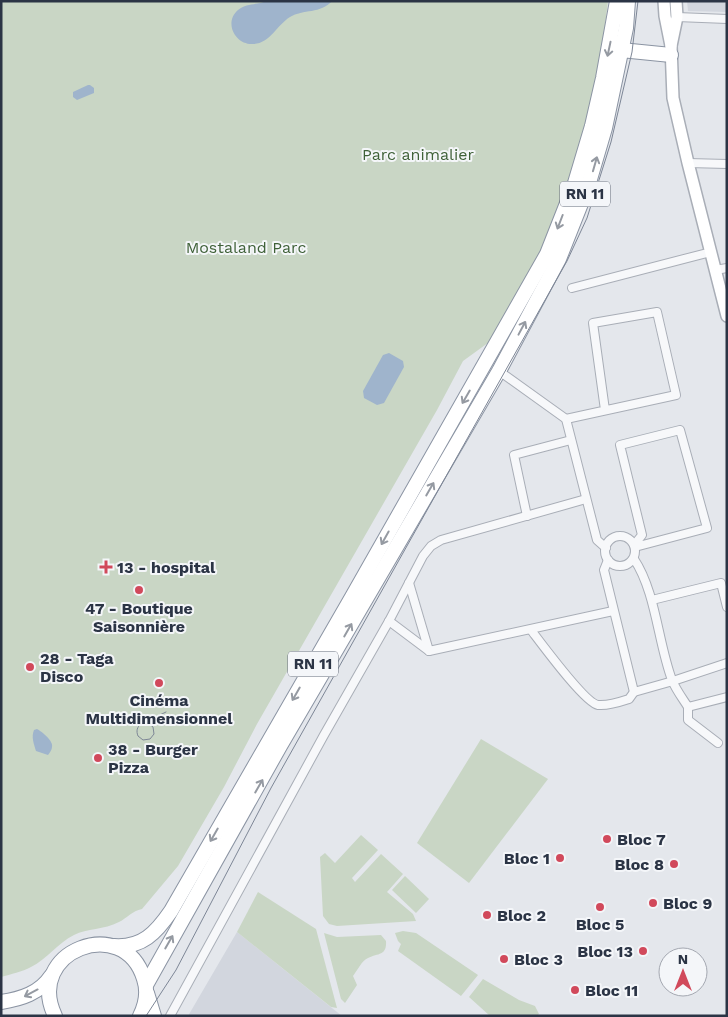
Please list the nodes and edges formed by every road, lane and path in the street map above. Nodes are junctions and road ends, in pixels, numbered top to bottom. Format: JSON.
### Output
{"nodes":[{"id":1,"x":617,"y":1,"type":"edge"},
{"id":2,"x":628,"y":1,"type":"edge"},
{"id":3,"x":664,"y":1,"type":"edge"},
{"id":4,"x":676,"y":1,"type":"edge"},
{"id":5,"x":677,"y":17,"type":"junction"},
{"id":6,"x":727,"y":19,"type":"edge"},
{"id":7,"x":621,"y":50,"type":"junction"},
{"id":8,"x":671,"y":50,"type":"junction"},
{"id":9,"x":688,"y":163,"type":"junction"},
{"id":10,"x":727,"y":164,"type":"edge"},
{"id":11,"x":710,"y":252,"type":"junction"},
{"id":12,"x":721,"y":269,"type":"edge"},
{"id":13,"x":572,"y":288,"type":"dead end"},
{"id":14,"x":727,"y":316,"type":"edge"},
{"id":15,"x":499,"y":372,"type":"junction"},
{"id":16,"x":604,"y":410,"type":"junction"},
{"id":17,"x":566,"y":419,"type":"junction"},
{"id":18,"x":571,"y":440,"type":"junction"},
{"id":19,"x":586,"y":499,"type":"junction"},
{"id":20,"x":527,"y":516,"type":"junction"},
{"id":21,"x":635,"y":546,"type":"junction"},
{"id":22,"x":606,"y":548,"type":"junction"},
{"id":23,"x":634,"y":558,"type":"junction"},
{"id":24,"x":608,"y":560,"type":"junction"},
{"id":25,"x":409,"y":583,"type":"junction"},
{"id":26,"x":652,"y":600,"type":"junction"},
{"id":27,"x":727,"y":607,"type":"edge"},
{"id":28,"x":613,"y":610,"type":"junction"},
{"id":29,"x":389,"y":621,"type":"junction"},
{"id":30,"x":531,"y":630,"type":"junction"},
{"id":31,"x":429,"y":651,"type":"junction"},
{"id":32,"x":727,"y":663,"type":"edge"},
{"id":33,"x":673,"y":681,"type":"junction"},
{"id":34,"x":634,"y":692,"type":"junction"},
{"id":35,"x":727,"y":697,"type":"edge"},
{"id":36,"x":688,"y":707,"type":"junction"},
{"id":37,"x":718,"y":743,"type":"dead end"},
{"id":38,"x":114,"y":946,"type":"junction"},
{"id":39,"x":53,"y":973,"type":"junction"},
{"id":40,"x":146,"y":989,"type":"junction"},
{"id":41,"x":1,"y":1002,"type":"edge"},
{"id":42,"x":170,"y":1015,"type":"edge"},
{"id":43,"x":55,"y":1016,"type":"edge"},
{"id":44,"x":151,"y":1016,"type":"edge"}],
"edges":[{"from":1,"to":38,"type":"highway","number":"RN 11","one_way":true},
{"from":2,"to":7,"type":"highway","number":"RN 11"},
{"from":3,"to":8,"type":"street"},
{"from":4,"to":5,"type":"street"},
{"from":5,"to":6,"type":"street"},
{"from":5,"to":8,"type":"street"},
{"from":7,"to":8,"type":"highway"},
{"from":15,"to":7,"type":"highway","number":"RN 11","one_way":true},
{"from":8,"to":9,"type":"street"},
{"from":9,"to":10,"type":"street"},
{"from":9,"to":11,"type":"street"},
{"from":11,"to":12,"type":"street"},
{"from":11,"to":13,"type":"street"},
{"from":12,"to":14,"type":"street"},
{"from":15,"to":17,"type":"street"},
{"from":40,"to":15,"type":"highway","number":"RN 11","one_way":true},
{"from":16,"to":16,"type":"street"},
{"from":16,"to":17,"type":"street"},
{"from":17,"to":18,"type":"street"},
{"from":18,"to":19,"type":"street"},
{"from":18,"to":20,"type":"street"},
{"from":19,"to":20,"type":"street"},
{"from":19,"to":22,"type":"street"},
{"from":20,"to":25,"type":"street"},
{"from":21,"to":21,"type":"street"},
{"from":21,"to":22,"type":"street"},
{"from":21,"to":23,"type":"street"},
{"from":22,"to":24,"type":"street"},
{"from":23,"to":24,"type":"street"},
{"from":23,"to":26,"type":"street"},
{"from":24,"to":28,"type":"street"},
{"from":25,"to":29,"type":"street"},
{"from":25,"to":31,"type":"street"},
{"from":26,"to":27,"type":"street"},
{"from":26,"to":33,"type":"street"},
{"from":28,"to":30,"type":"street"},
{"from":28,"to":34,"type":"street"},
{"from":29,"to":31,"type":"street"},
{"from":29,"to":42,"type":"street"},
{"from":30,"to":31,"type":"street"},
{"from":30,"to":34,"type":"street"},
{"from":32,"to":33,"type":"street"},
{"from":33,"to":34,"type":"street"},
{"from":33,"to":36,"type":"street"},
{"from":35,"to":36,"type":"street"},
{"from":36,"to":37,"type":"street"},
{"from":38,"to":39,"type":"highway"},
{"from":38,"to":40,"type":"highway"},
{"from":39,"to":41,"type":"highway","one_way":true},
{"from":39,"to":43,"type":"highway"},
{"from":40,"to":44,"type":"highway"}]}
